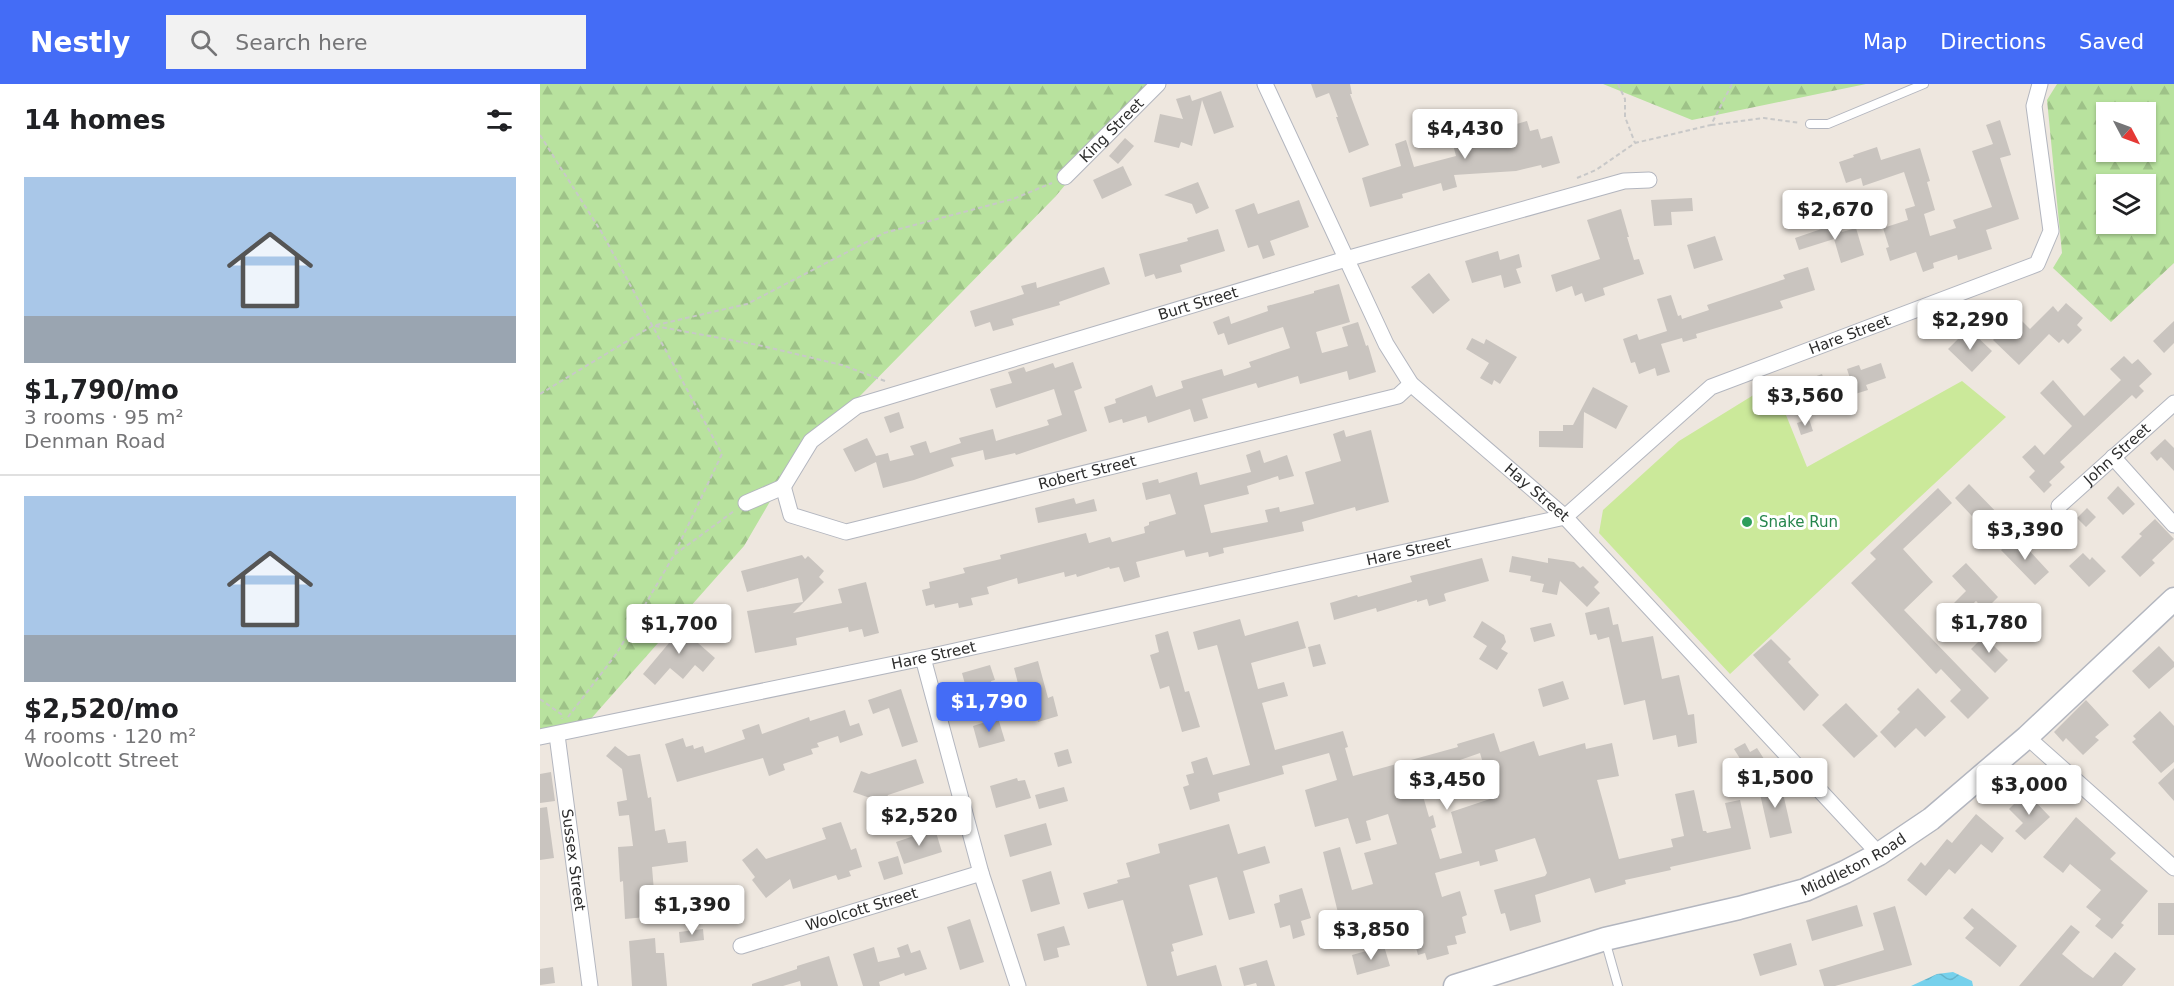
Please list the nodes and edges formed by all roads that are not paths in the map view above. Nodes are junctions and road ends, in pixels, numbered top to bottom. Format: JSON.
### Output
{"nodes":[{"id":1,"x":1158,"y":84,"type":"edge"},
{"id":2,"x":1265,"y":84,"type":"edge"},
{"id":3,"x":1924,"y":84,"type":"edge"},
{"id":4,"x":2040,"y":84,"type":"edge"},
{"id":5,"x":1810,"y":124,"type":"road end"},
{"id":6,"x":1065,"y":177,"type":"road end"},
{"id":7,"x":1649,"y":180,"type":"dead end"},
{"id":8,"x":1346,"y":259,"type":"junction"},
{"id":9,"x":1411,"y":384,"type":"junction"},
{"id":10,"x":2174,"y":402,"type":"edge"},
{"id":11,"x":2113,"y":457,"type":"junction"},
{"id":12,"x":783,"y":486,"type":"junction"},
{"id":13,"x":746,"y":503,"type":"road end"},
{"id":14,"x":2059,"y":506,"type":"dead end"},
{"id":15,"x":1564,"y":517,"type":"junction"},
{"id":16,"x":2174,"y":525,"type":"edge"},
{"id":17,"x":2174,"y":599,"type":"edge"},
{"id":18,"x":923,"y":658,"type":"junction"},
{"id":19,"x":557,"y":735,"type":"junction"},
{"id":20,"x":540,"y":737,"type":"edge"},
{"id":21,"x":2027,"y":737,"type":"junction"},
{"id":22,"x":1879,"y":854,"type":"junction"},
{"id":23,"x":2174,"y":868,"type":"edge"},
{"id":24,"x":981,"y":873,"type":"junction"},
{"id":25,"x":1605,"y":939,"type":"junction"},
{"id":26,"x":741,"y":945,"type":"dead end"},
{"id":27,"x":591,"y":986,"type":"edge"},
{"id":28,"x":1018,"y":986,"type":"edge"},
{"id":29,"x":1455,"y":986,"type":"edge"},
{"id":30,"x":1618,"y":986,"type":"edge"}],
"edges":[{"from":1,"to":6,"type":"street","name":"King Street"},
{"from":2,"to":8,"type":"street","name":"Hay Street"},
{"from":3,"to":5,"type":"lane"},
{"from":4,"to":15,"type":"street","name":"Hare Street"},
{"from":7,"to":8,"type":"street","name":"Burt Street"},
{"from":8,"to":9,"type":"street","name":"Hay Street"},
{"from":8,"to":12,"type":"street","name":"Burt Street"},
{"from":9,"to":12,"type":"street","name":"Robert Street"},
{"from":9,"to":15,"type":"street","name":"Hay Street"},
{"from":10,"to":11,"type":"street","name":"John Street"},
{"from":11,"to":14,"type":"street","name":"John Street"},
{"from":11,"to":16,"type":"street"},
{"from":12,"to":13,"type":"street"},
{"from":15,"to":18,"type":"street","name":"Hare Street"},
{"from":15,"to":22,"type":"street","name":"Hay Street"},
{"from":17,"to":21,"type":"main road","name":"Middleton Road"},
{"from":18,"to":19,"type":"street","name":"Hare Street"},
{"from":18,"to":24,"type":"street"},
{"from":19,"to":20,"type":"street","name":"Hare Street"},
{"from":19,"to":27,"type":"street","name":"Sussex Street"},
{"from":21,"to":22,"type":"main road","name":"Middleton Road"},
{"from":21,"to":23,"type":"street"},
{"from":22,"to":25,"type":"main road","name":"Middleton Road"},
{"from":24,"to":26,"type":"street","name":"Woolcott Street"},
{"from":24,"to":28,"type":"street"},
{"from":25,"to":29,"type":"main road","name":"Middleton Road"},
{"from":25,"to":30,"type":"lane"}]}
